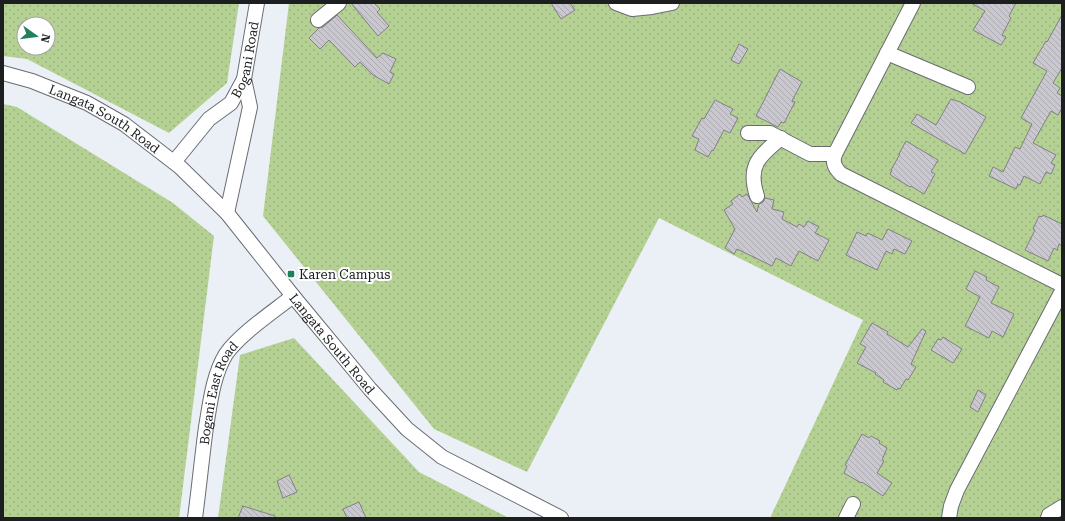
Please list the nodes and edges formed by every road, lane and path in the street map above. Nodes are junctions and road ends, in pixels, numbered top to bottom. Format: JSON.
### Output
{"nodes":[{"id":1,"x":257,"y":3,"type":"edge"},
{"id":2,"x":339,"y":3,"type":"edge"},
{"id":3,"x":616,"y":3,"type":"edge"},
{"id":4,"x":672,"y":3,"type":"edge"},
{"id":5,"x":913,"y":3,"type":"edge"},
{"id":6,"x":318,"y":20,"type":"dead end"},
{"id":7,"x":887,"y":53,"type":"junction"},
{"id":8,"x":3,"y":73,"type":"edge"},
{"id":9,"x":244,"y":79,"type":"junction"},
{"id":10,"x":968,"y":86,"type":"dead end"},
{"id":11,"x":748,"y":133,"type":"dead end"},
{"id":12,"x":781,"y":138,"type":"junction"},
{"id":13,"x":835,"y":154,"type":"junction"},
{"id":14,"x":174,"y":162,"type":"junction"},
{"id":15,"x":757,"y":196,"type":"dead end"},
{"id":16,"x":227,"y":213,"type":"junction"},
{"id":17,"x":1062,"y":285,"type":"edge"},
{"id":18,"x":1062,"y":291,"type":"edge"},
{"id":19,"x":293,"y":296,"type":"junction"},
{"id":20,"x":853,"y":504,"type":"dead end"},
{"id":21,"x":1062,"y":507,"type":"edge"},
{"id":22,"x":195,"y":518,"type":"edge"},
{"id":23,"x":562,"y":518,"type":"edge"},
{"id":24,"x":846,"y":518,"type":"edge"},
{"id":25,"x":950,"y":518,"type":"edge"},
{"id":26,"x":1048,"y":518,"type":"edge"}],
"edges":[{"from":1,"to":9,"type":"street","name":"Bogani Road"},
{"from":2,"to":6,"type":"street"},
{"from":3,"to":4,"type":"street"},
{"from":5,"to":7,"type":"street"},
{"from":7,"to":10,"type":"street"},
{"from":7,"to":13,"type":"street"},
{"from":8,"to":14,"type":"street","name":"Langata South Road"},
{"from":9,"to":14,"type":"street","name":"Bogani Road"},
{"from":9,"to":16,"type":"street"},
{"from":11,"to":12,"type":"street"},
{"from":12,"to":13,"type":"street"},
{"from":12,"to":15,"type":"street"},
{"from":13,"to":17,"type":"street"},
{"from":14,"to":16,"type":"street","name":"Langata South Road"},
{"from":16,"to":19,"type":"street","name":"Langata South Road"},
{"from":18,"to":25,"type":"street"},
{"from":19,"to":22,"type":"street","name":"Bogani East Road"},
{"from":19,"to":23,"type":"street","name":"Langata South Road"},
{"from":20,"to":24,"type":"street"},
{"from":21,"to":26,"type":"street"}]}
